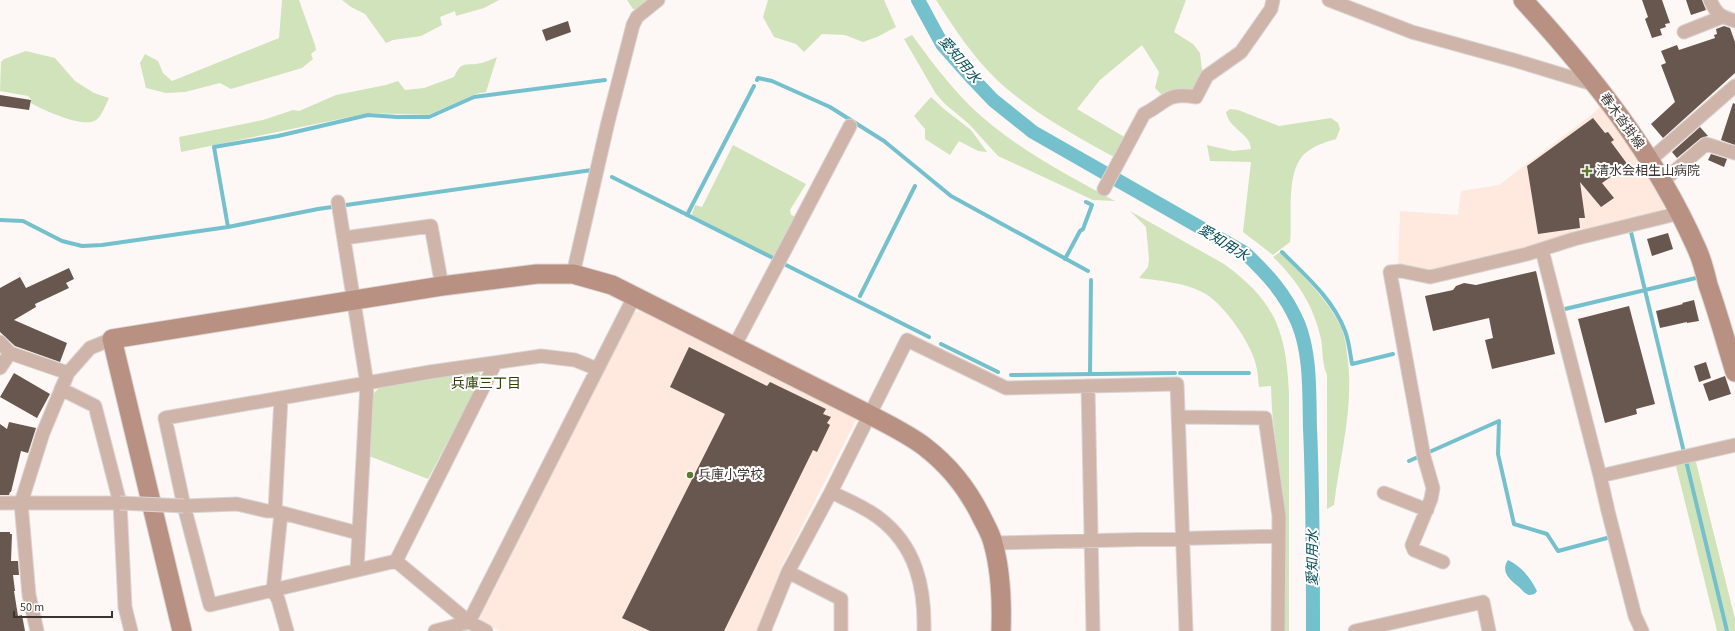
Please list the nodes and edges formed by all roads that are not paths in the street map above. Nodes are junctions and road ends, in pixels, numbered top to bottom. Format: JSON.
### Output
{"nodes":[{"id":1,"x":658,"y":0,"type":"edge"},
{"id":2,"x":1273,"y":0,"type":"edge"},
{"id":3,"x":1329,"y":0,"type":"edge"},
{"id":4,"x":1523,"y":0,"type":"edge"},
{"id":5,"x":1710,"y":0,"type":"edge"},
{"id":6,"x":1722,"y":17,"type":"junction"},
{"id":7,"x":1735,"y":21,"type":"edge"},
{"id":8,"x":1684,"y":32,"type":"dead end"},
{"id":9,"x":1596,"y":85,"type":"junction"},
{"id":10,"x":1735,"y":86,"type":"edge"},
{"id":11,"x":850,"y":126,"type":"dead end"},
{"id":12,"x":1735,"y":153,"type":"edge"},
{"id":13,"x":1650,"y":160,"type":"junction"},
{"id":14,"x":1663,"y":181,"type":"junction"},
{"id":15,"x":1104,"y":189,"type":"dead end"},
{"id":16,"x":339,"y":206,"type":"dead end"},
{"id":17,"x":1680,"y":213,"type":"junction"},
{"id":18,"x":344,"y":238,"type":"junction"},
{"id":19,"x":1542,"y":250,"type":"junction"},
{"id":20,"x":572,"y":274,"type":"junction"},
{"id":21,"x":442,"y":286,"type":"junction"},
{"id":22,"x":635,"y":295,"type":"junction"},
{"id":23,"x":354,"y":301,"type":"junction"},
{"id":24,"x":112,"y":339,"type":"junction"},
{"id":25,"x":0,"y":342,"type":"edge"},
{"id":26,"x":734,"y":347,"type":"junction"},
{"id":27,"x":10,"y":353,"type":"junction"},
{"id":28,"x":494,"y":364,"type":"junction"},
{"id":29,"x":0,"y":368,"type":"edge"},
{"id":30,"x":597,"y":369,"type":"junction"},
{"id":31,"x":68,"y":372,"type":"junction"},
{"id":32,"x":1735,"y":372,"type":"edge"},
{"id":33,"x":367,"y":384,"type":"junction"},
{"id":34,"x":1088,"y":386,"type":"junction"},
{"id":35,"x":61,"y":389,"type":"junction"},
{"id":36,"x":281,"y":398,"type":"junction"},
{"id":37,"x":870,"y":415,"type":"junction"},
{"id":38,"x":1178,"y":417,"type":"junction"},
{"id":39,"x":1735,"y":445,"type":"edge"},
{"id":40,"x":1600,"y":476,"type":"junction"},
{"id":41,"x":831,"y":492,"type":"junction"},
{"id":42,"x":1384,"y":493,"type":"dead end"},
{"id":43,"x":0,"y":503,"type":"edge"},
{"id":44,"x":21,"y":503,"type":"junction"},
{"id":45,"x":120,"y":503,"type":"junction"},
{"id":46,"x":184,"y":506,"type":"junction"},
{"id":47,"x":1427,"y":510,"type":"junction"},
{"id":48,"x":278,"y":512,"type":"junction"},
{"id":49,"x":358,"y":532,"type":"junction"},
{"id":50,"x":1278,"y":536,"type":"junction"},
{"id":51,"x":1183,"y":538,"type":"junction"},
{"id":52,"x":1091,"y":540,"type":"junction"},
{"id":53,"x":993,"y":543,"type":"junction"},
{"id":54,"x":396,"y":561,"type":"junction"},
{"id":55,"x":1443,"y":562,"type":"dead end"},
{"id":56,"x":357,"y":570,"type":"junction"},
{"id":57,"x":788,"y":572,"type":"junction"},
{"id":58,"x":273,"y":591,"type":"junction"},
{"id":59,"x":469,"y":622,"type":"junction"},
{"id":60,"x":37,"y":631,"type":"edge"},
{"id":61,"x":131,"y":631,"type":"edge"},
{"id":62,"x":182,"y":631,"type":"edge"},
{"id":63,"x":287,"y":631,"type":"edge"},
{"id":64,"x":435,"y":631,"type":"edge"},
{"id":65,"x":486,"y":631,"type":"edge"},
{"id":66,"x":764,"y":631,"type":"edge"},
{"id":67,"x":841,"y":631,"type":"edge"},
{"id":68,"x":924,"y":631,"type":"edge"},
{"id":69,"x":1002,"y":631,"type":"edge"},
{"id":70,"x":1093,"y":631,"type":"edge"},
{"id":71,"x":1186,"y":631,"type":"edge"},
{"id":72,"x":1278,"y":631,"type":"edge"},
{"id":73,"x":1354,"y":631,"type":"edge"},
{"id":74,"x":1489,"y":631,"type":"edge"},
{"id":75,"x":1642,"y":631,"type":"edge"}],
"edges":[{"from":1,"to":20,"type":"street"},
{"from":2,"to":15,"type":"street"},
{"from":3,"to":9,"type":"street"},
{"from":4,"to":9,"type":"street","name":"春木沓掛線"},
{"from":5,"to":6,"type":"street"},
{"from":6,"to":7,"type":"street"},
{"from":6,"to":8,"type":"street"},
{"from":9,"to":13,"type":"street","name":"春木沓掛線"},
{"from":10,"to":13,"type":"street"},
{"from":11,"to":26,"type":"street"},
{"from":12,"to":14,"type":"street"},
{"from":13,"to":14,"type":"street","name":"春木沓掛線"},
{"from":14,"to":17,"type":"street","name":"春木沓掛線"},
{"from":16,"to":18,"type":"street"},
{"from":17,"to":19,"type":"street"},
{"from":17,"to":32,"type":"street","name":"春木沓掛線"},
{"from":18,"to":21,"type":"street"},
{"from":18,"to":23,"type":"street"},
{"from":19,"to":40,"type":"street"},
{"from":19,"to":47,"type":"street"},
{"from":20,"to":21,"type":"street"},
{"from":20,"to":22,"type":"street"},
{"from":21,"to":23,"type":"street"},
{"from":22,"to":26,"type":"street"},
{"from":22,"to":30,"type":"street"},
{"from":23,"to":24,"type":"street"},
{"from":23,"to":33,"type":"street"},
{"from":24,"to":31,"type":"street"},
{"from":24,"to":62,"type":"street"},
{"from":25,"to":27,"type":"street"},
{"from":26,"to":37,"type":"street"},
{"from":27,"to":29,"type":"street"},
{"from":27,"to":31,"type":"street"},
{"from":28,"to":30,"type":"street"},
{"from":28,"to":33,"type":"street"},
{"from":28,"to":54,"type":"street"},
{"from":30,"to":59,"type":"street"},
{"from":31,"to":35,"type":"street"},
{"from":33,"to":36,"type":"street"},
{"from":33,"to":49,"type":"street"},
{"from":34,"to":37,"type":"street"},
{"from":34,"to":38,"type":"street"},
{"from":34,"to":52,"type":"street"},
{"from":35,"to":44,"type":"street"},
{"from":35,"to":45,"type":"street"},
{"from":36,"to":46,"type":"street"},
{"from":36,"to":48,"type":"street"},
{"from":37,"to":41,"type":"street"},
{"from":37,"to":53,"type":"street"},
{"from":38,"to":50,"type":"street"},
{"from":38,"to":51,"type":"street"},
{"from":39,"to":40,"type":"street"},
{"from":40,"to":75,"type":"street"},
{"from":41,"to":57,"type":"street"},
{"from":41,"to":68,"type":"street"},
{"from":42,"to":47,"type":"street"},
{"from":43,"to":44,"type":"street"},
{"from":44,"to":45,"type":"street"},
{"from":44,"to":60,"type":"street"},
{"from":45,"to":46,"type":"street","bridge":true},
{"from":45,"to":61,"type":"street"},
{"from":46,"to":48,"type":"street"},
{"from":46,"to":58,"type":"street"},
{"from":47,"to":55,"type":"street"},
{"from":48,"to":49,"type":"street"},
{"from":48,"to":58,"type":"street"},
{"from":49,"to":56,"type":"street"},
{"from":50,"to":51,"type":"street"},
{"from":50,"to":72,"type":"street"},
{"from":51,"to":52,"type":"street"},
{"from":51,"to":71,"type":"street"},
{"from":52,"to":53,"type":"street"},
{"from":52,"to":70,"type":"street"},
{"from":53,"to":69,"type":"street"},
{"from":54,"to":56,"type":"street"},
{"from":54,"to":59,"type":"street"},
{"from":56,"to":58,"type":"street"},
{"from":57,"to":66,"type":"street"},
{"from":57,"to":67,"type":"street"},
{"from":58,"to":63,"type":"street"},
{"from":59,"to":64,"type":"street"},
{"from":59,"to":65,"type":"street"},
{"from":73,"to":74,"type":"street"}]}
